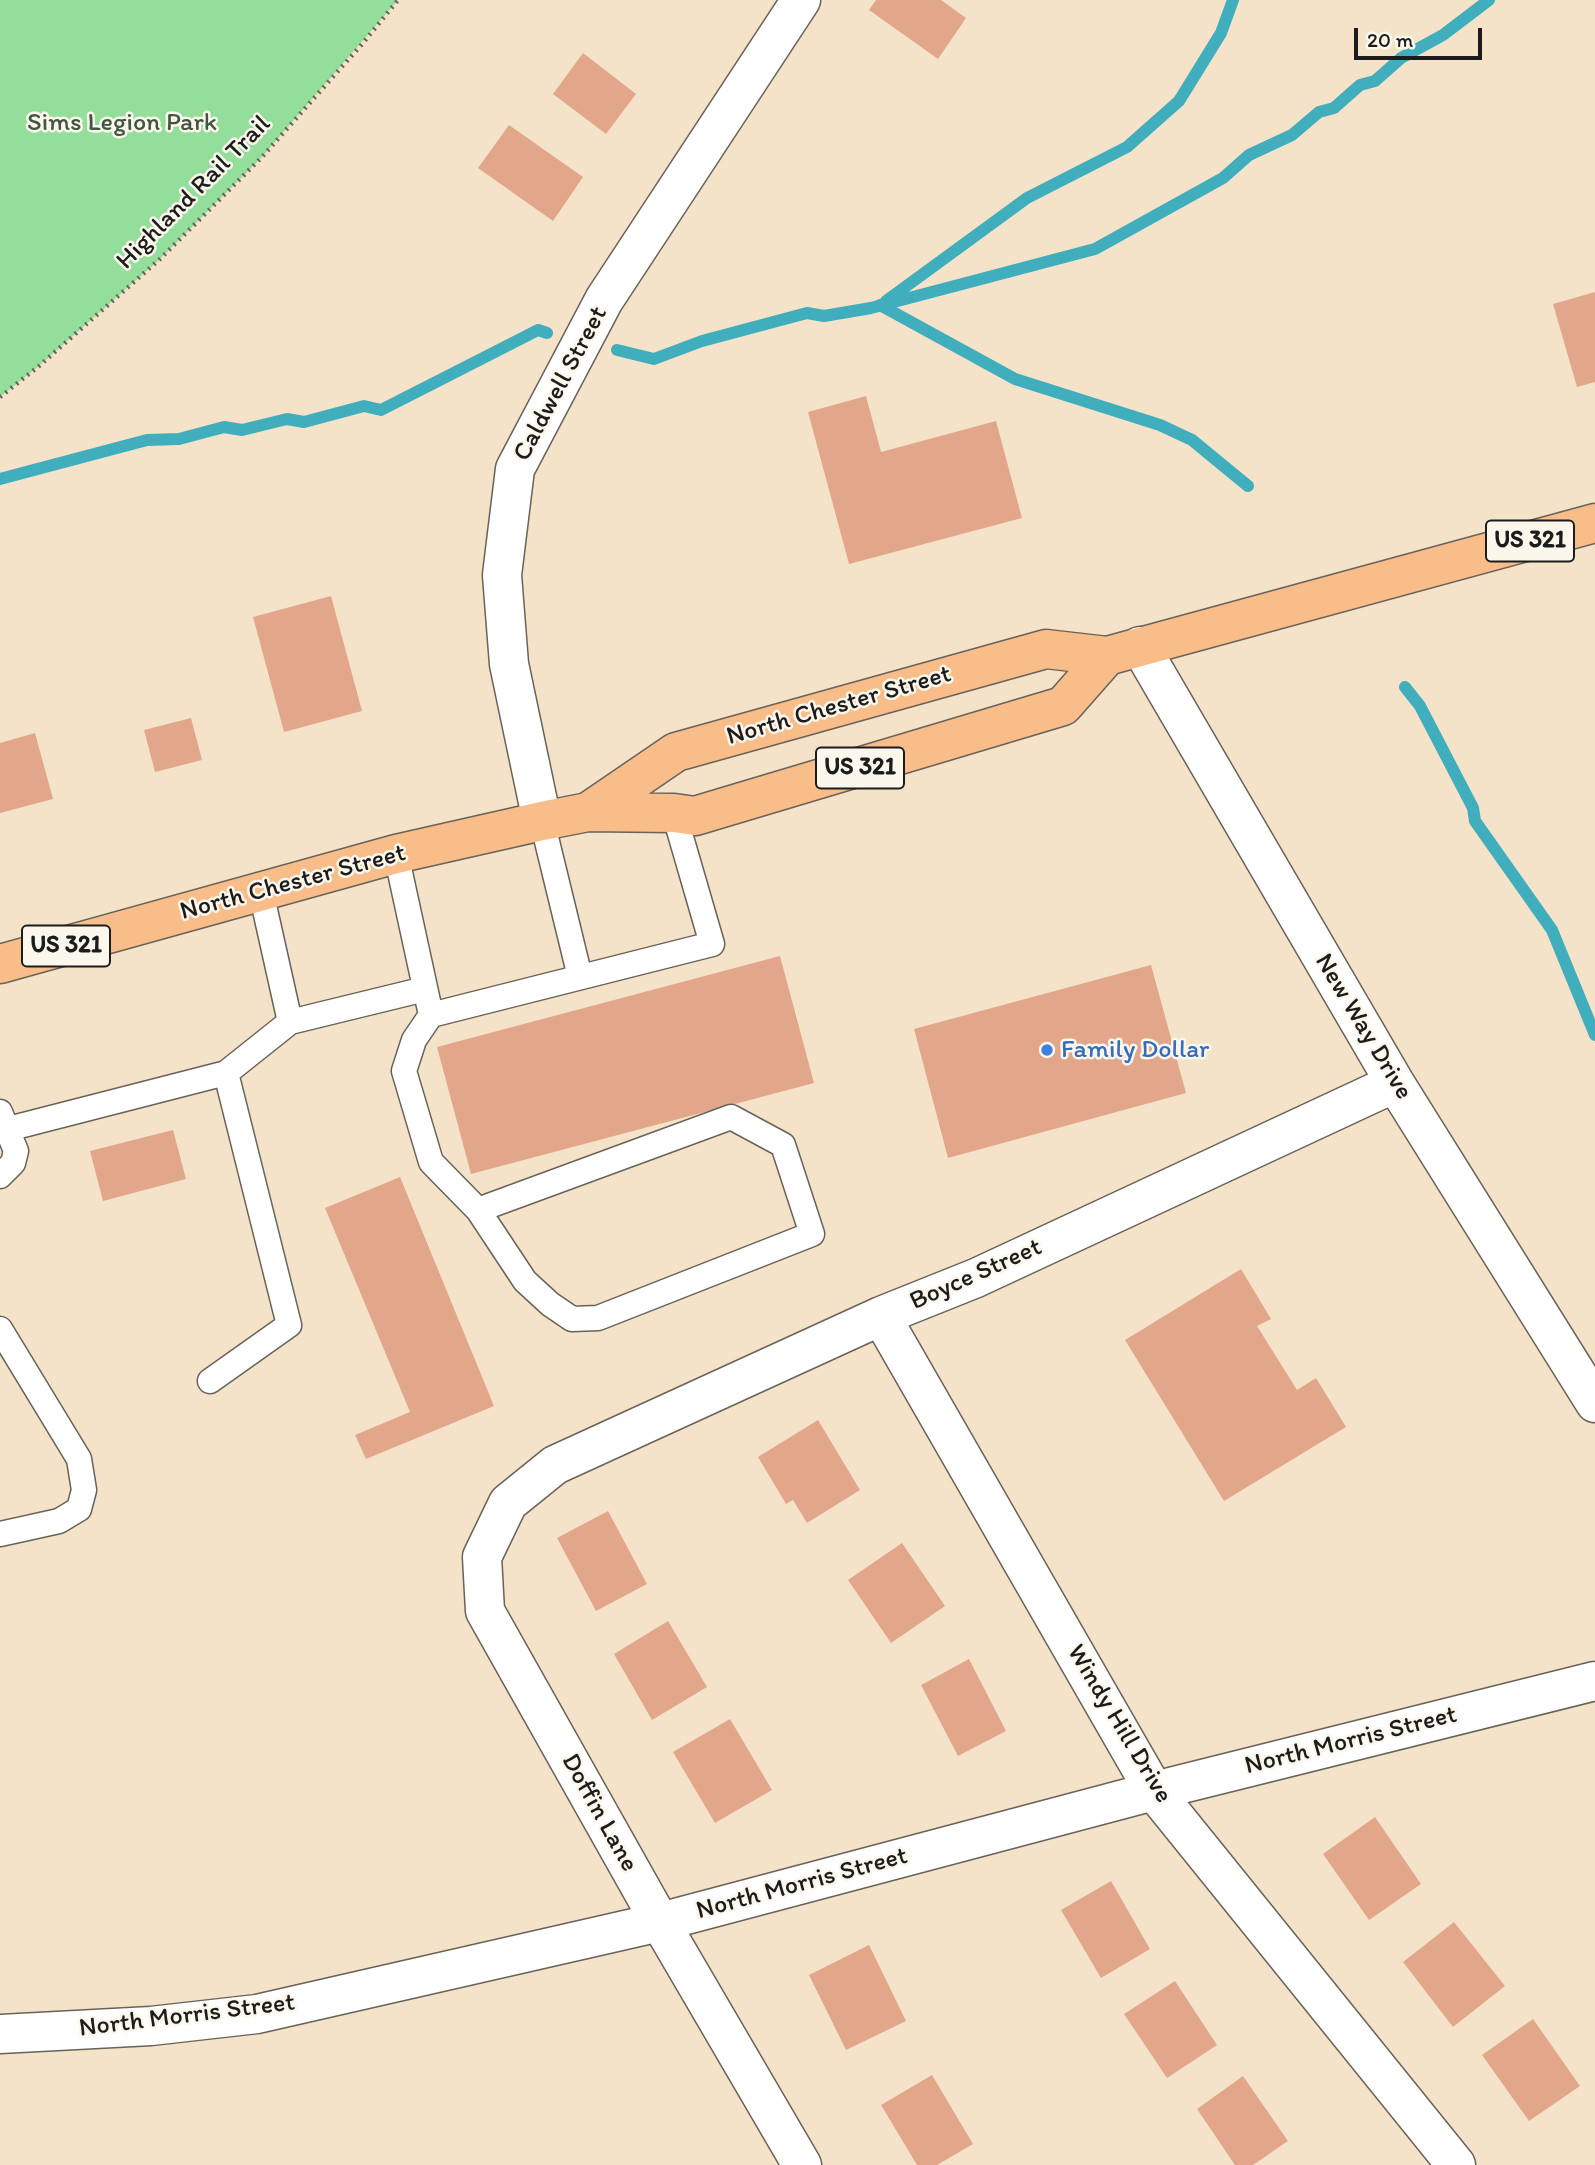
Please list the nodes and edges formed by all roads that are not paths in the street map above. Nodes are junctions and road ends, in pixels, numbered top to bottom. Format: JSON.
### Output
{"nodes":[{"id":1,"x":802,"y":0,"type":"edge"},
{"id":2,"x":1595,"y":523,"type":"edge"},
{"id":3,"x":1124,"y":651,"type":"junction"},
{"id":4,"x":588,"y":813,"type":"junction"},
{"id":5,"x":674,"y":813,"type":"junction"},
{"id":6,"x":542,"y":821,"type":"junction"},
{"id":7,"x":396,"y":854,"type":"junction"},
{"id":8,"x":261,"y":892,"type":"junction"},
{"id":9,"x":0,"y":964,"type":"edge"},
{"id":10,"x":580,"y":977,"type":"junction"},
{"id":11,"x":425,"y":989,"type":"junction"},
{"id":12,"x":431,"y":1016,"type":"junction"},
{"id":13,"x":290,"y":1022,"type":"junction"},
{"id":14,"x":226,"y":1073,"type":"junction"},
{"id":15,"x":1395,"y":1083,"type":"junction"},
{"id":16,"x":4,"y":1121,"type":"edge"},
{"id":17,"x":0,"y":1176,"type":"edge"},
{"id":18,"x":478,"y":1210,"type":"junction"},
{"id":19,"x":881,"y":1316,"type":"junction"},
{"id":20,"x":0,"y":1329,"type":"edge"},
{"id":21,"x":210,"y":1381,"type":"dead end"},
{"id":22,"x":1595,"y":1403,"type":"edge"},
{"id":23,"x":555,"y":1465,"type":"joint"},
{"id":24,"x":0,"y":1534,"type":"edge"},
{"id":25,"x":1595,"y":1681,"type":"edge"},
{"id":26,"x":1154,"y":1791,"type":"junction"},
{"id":27,"x":660,"y":1922,"type":"junction"},
{"id":28,"x":0,"y":2034,"type":"edge"},
{"id":29,"x":802,"y":2165,"type":"edge"},
{"id":30,"x":1456,"y":2165,"type":"edge"}],
"edges":[{"from":1,"to":6,"type":"street","name":"Caldwell Street"},
{"from":2,"to":3,"type":"main road","name":"North Chester Street","number":"US 321"},
{"from":3,"to":4,"type":"main road","name":"North Chester Street","number":"US 321"},
{"from":3,"to":5,"type":"main road","name":"North Chester Street","number":"US 321"},
{"from":3,"to":15,"type":"street","name":"New Way Drive"},
{"from":4,"to":5,"type":"main road","name":"North Chester Street","number":"US 321"},
{"from":4,"to":6,"type":"main road","name":"North Chester Street","number":"US 321"},
{"from":5,"to":10,"type":"lane"},
{"from":6,"to":7,"type":"main road","name":"North Chester Street","number":"US 321"},
{"from":6,"to":10,"type":"lane"},
{"from":7,"to":8,"type":"main road","name":"North Chester Street","number":"US 321"},
{"from":7,"to":11,"type":"lane"},
{"from":8,"to":9,"type":"main road","name":"North Chester Street","number":"US 321"},
{"from":8,"to":13,"type":"lane"},
{"from":10,"to":12,"type":"lane"},
{"from":11,"to":12,"type":"lane"},
{"from":11,"to":13,"type":"lane"},
{"from":12,"to":18,"type":"lane"},
{"from":13,"to":14,"type":"lane"},
{"from":14,"to":16,"type":"lane"},
{"from":14,"to":21,"type":"lane"},
{"from":15,"to":19,"type":"street","name":"Boyce Street"},
{"from":15,"to":22,"type":"street","name":"New Way Drive"},
{"from":16,"to":17,"type":"lane"},
{"from":18,"to":18,"type":"lane"},
{"from":19,"to":23,"type":"street","name":"Boyce Street"},
{"from":19,"to":26,"type":"street","name":"Windy Hill Drive"},
{"from":20,"to":24,"type":"lane"},
{"from":23,"to":27,"type":"street","name":"Doffin Lane"},
{"from":25,"to":26,"type":"street","name":"North Morris Street"},
{"from":26,"to":27,"type":"street","name":"North Morris Street"},
{"from":26,"to":30,"type":"street","name":"Windy Hill Drive"},
{"from":27,"to":28,"type":"street","name":"North Morris Street"},
{"from":27,"to":29,"type":"street","name":"Doffin Lane"}]}
